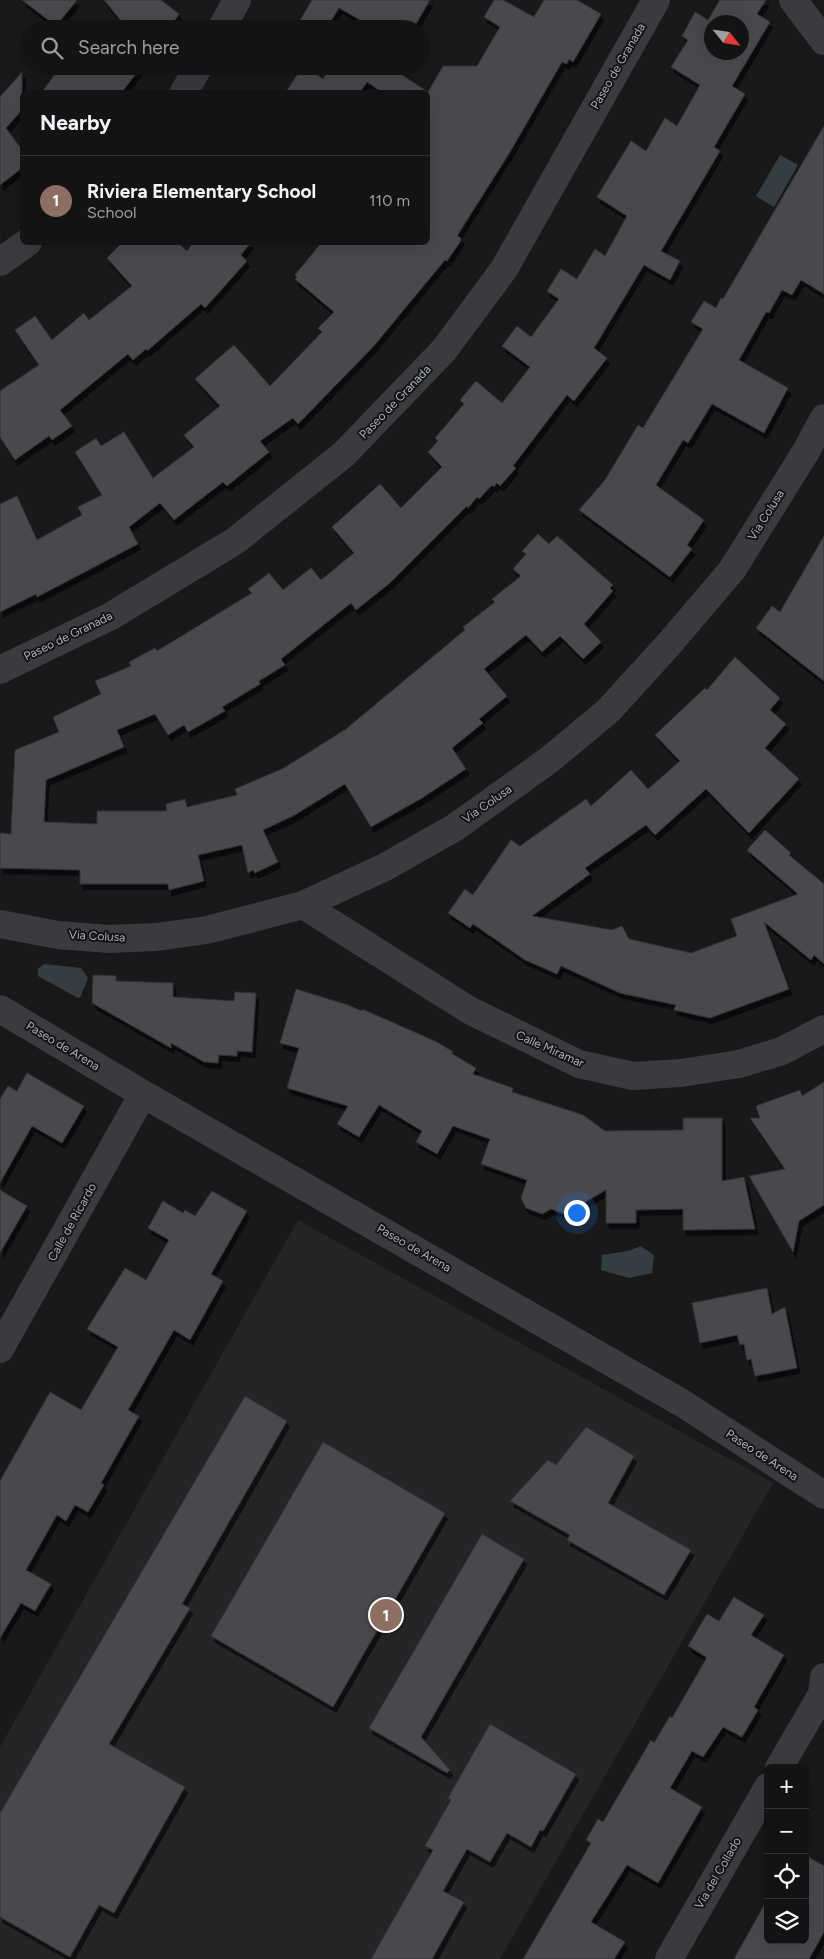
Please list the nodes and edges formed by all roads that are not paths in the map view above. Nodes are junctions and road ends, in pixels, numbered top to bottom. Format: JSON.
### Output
{"nodes":[{"id":1,"x":238,"y":0,"type":"edge"},
{"id":2,"x":656,"y":0,"type":"edge"},
{"id":3,"x":793,"y":0,"type":"edge"},
{"id":4,"x":226,"y":20,"type":"edge"},
{"id":5,"x":824,"y":41,"type":"edge"},
{"id":6,"x":194,"y":75,"type":"edge"},
{"id":7,"x":185,"y":90,"type":"edge"},
{"id":8,"x":24,"y":245,"type":"edge"},
{"id":9,"x":0,"y":262,"type":"edge"},
{"id":10,"x":824,"y":418,"type":"edge"},
{"id":11,"x":0,"y":670,"type":"edge"},
{"id":12,"x":303,"y":905,"type":"junction"},
{"id":13,"x":0,"y":924,"type":"edge"},
{"id":14,"x":0,"y":1009,"type":"edge"},
{"id":15,"x":824,"y":1029,"type":"edge"},
{"id":16,"x":143,"y":1094,"type":"junction"},
{"id":17,"x":0,"y":1349,"type":"edge"},
{"id":18,"x":824,"y":1495,"type":"edge"},
{"id":19,"x":824,"y":1677,"type":"edge"},
{"id":20,"x":781,"y":1764,"type":"edge"},
{"id":21,"x":764,"y":1794,"type":"edge"},
{"id":22,"x":668,"y":1959,"type":"edge"}],
"edges":[{"from":1,"to":4,"type":"street"},
{"from":2,"to":11,"type":"street","name":"Paseo de Granada"},
{"from":3,"to":5,"type":"street"},
{"from":6,"to":7,"type":"street"},
{"from":8,"to":9,"type":"street"},
{"from":10,"to":12,"type":"street","name":"Via Colusa"},
{"from":12,"to":13,"type":"street","name":"Via Colusa"},
{"from":12,"to":15,"type":"street","name":"Calle Miramar"},
{"from":14,"to":16,"type":"street","name":"Paseo de Arena"},
{"from":16,"to":17,"type":"street","name":"Calle de Ricardo"},
{"from":16,"to":18,"type":"street","name":"Paseo de Arena"},
{"from":19,"to":20,"type":"street"},
{"from":21,"to":22,"type":"street","name":"Via del Collado"}]}
